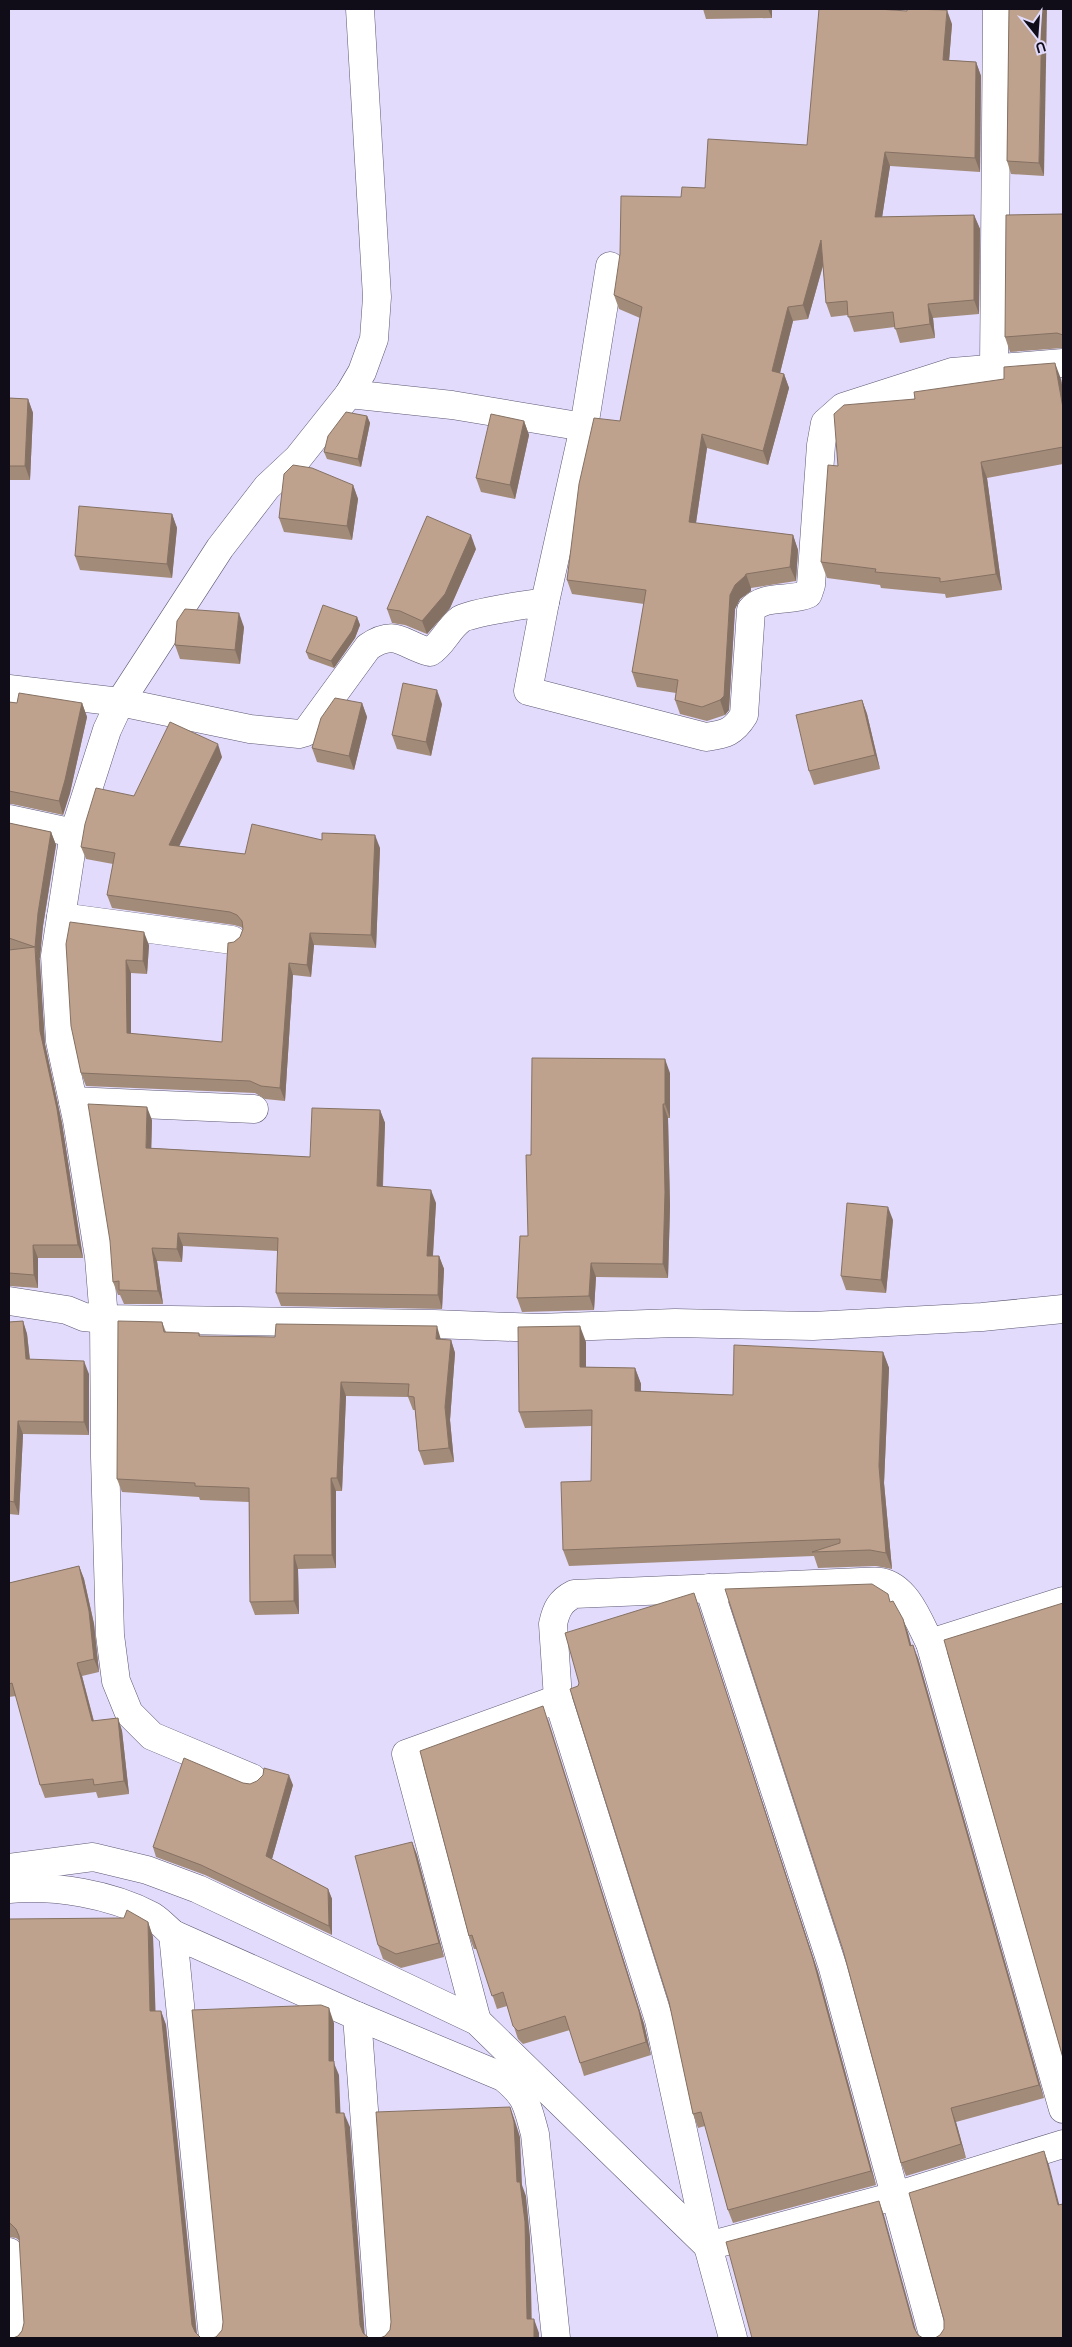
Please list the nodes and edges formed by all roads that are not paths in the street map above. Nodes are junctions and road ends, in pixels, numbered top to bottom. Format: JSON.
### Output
{"nodes":[{"id":1,"x":360,"y":9,"type":"edge"},
{"id":2,"x":997,"y":9,"type":"edge"},
{"id":3,"x":610,"y":266,"type":"dead end"},
{"id":4,"x":1063,"y":363,"type":"edge"},
{"id":5,"x":994,"y":369,"type":"junction"},
{"id":6,"x":349,"y":394,"type":"junction"},
{"id":7,"x":584,"y":426,"type":"junction"},
{"id":8,"x":545,"y":602,"type":"junction"},
{"id":9,"x":9,"y":689,"type":"edge"},
{"id":10,"x":120,"y":702,"type":"junction"},
{"id":11,"x":9,"y":818,"type":"edge"},
{"id":12,"x":74,"y":833,"type":"junction"},
{"id":13,"x":62,"y":917,"type":"junction"},
{"id":14,"x":232,"y":940,"type":"edge"},
{"id":15,"x":73,"y":1101,"type":"junction"},
{"id":16,"x":254,"y":1109,"type":"dead end"},
{"id":17,"x":9,"y":1301,"type":"edge"},
{"id":18,"x":1063,"y":1309,"type":"edge"},
{"id":19,"x":104,"y":1320,"type":"junction"},
{"id":20,"x":709,"y":1588,"type":"junction"},
{"id":21,"x":1063,"y":1601,"type":"edge"},
{"id":22,"x":930,"y":1643,"type":"junction"},
{"id":23,"x":558,"y":1699,"type":"junction"},
{"id":24,"x":252,"y":1778,"type":"dead end"},
{"id":25,"x":9,"y":1868,"type":"edge"},
{"id":26,"x":9,"y":1889,"type":"edge"},
{"id":27,"x":172,"y":1934,"type":"junction"},
{"id":28,"x":356,"y":2016,"type":"junction"},
{"id":29,"x":477,"y":2021,"type":"junction"},
{"id":30,"x":1063,"y":2109,"type":"edge"},
{"id":31,"x":1063,"y":2144,"type":"edge"},
{"id":32,"x":895,"y":2196,"type":"junction"},
{"id":33,"x":708,"y":2246,"type":"junction"},
{"id":34,"x":9,"y":2252,"type":"edge"},
{"id":35,"x":14,"y":2338,"type":"edge"},
{"id":36,"x":213,"y":2338,"type":"edge"},
{"id":37,"x":381,"y":2338,"type":"edge"},
{"id":38,"x":556,"y":2338,"type":"edge"},
{"id":39,"x":733,"y":2338,"type":"edge"},
{"id":40,"x":934,"y":2338,"type":"edge"}],
"edges":[{"from":1,"to":6,"type":"street"},
{"from":2,"to":5,"type":"street"},
{"from":3,"to":7,"type":"street"},
{"from":4,"to":5,"type":"street"},
{"from":5,"to":8,"type":"street"},
{"from":6,"to":7,"type":"street"},
{"from":6,"to":10,"type":"street"},
{"from":7,"to":8,"type":"street"},
{"from":8,"to":10,"type":"street"},
{"from":9,"to":10,"type":"street"},
{"from":10,"to":12,"type":"street"},
{"from":11,"to":12,"type":"street"},
{"from":12,"to":13,"type":"street"},
{"from":13,"to":14,"type":"street"},
{"from":13,"to":15,"type":"street"},
{"from":15,"to":16,"type":"street"},
{"from":15,"to":19,"type":"street"},
{"from":17,"to":19,"type":"street"},
{"from":18,"to":19,"type":"street"},
{"from":19,"to":24,"type":"street"},
{"from":20,"to":22,"type":"street"},
{"from":20,"to":23,"type":"street"},
{"from":20,"to":32,"type":"street"},
{"from":21,"to":22,"type":"street"},
{"from":22,"to":30,"type":"street"},
{"from":23,"to":29,"type":"street"},
{"from":23,"to":33,"type":"street"},
{"from":25,"to":29,"type":"street"},
{"from":26,"to":27,"type":"street"},
{"from":27,"to":28,"type":"street"},
{"from":27,"to":36,"type":"street"},
{"from":28,"to":37,"type":"street"},
{"from":28,"to":38,"type":"street"},
{"from":29,"to":33,"type":"street"},
{"from":31,"to":32,"type":"street"},
{"from":32,"to":33,"type":"street"},
{"from":32,"to":40,"type":"street"},
{"from":33,"to":39,"type":"street"},
{"from":34,"to":35,"type":"street"}]}
